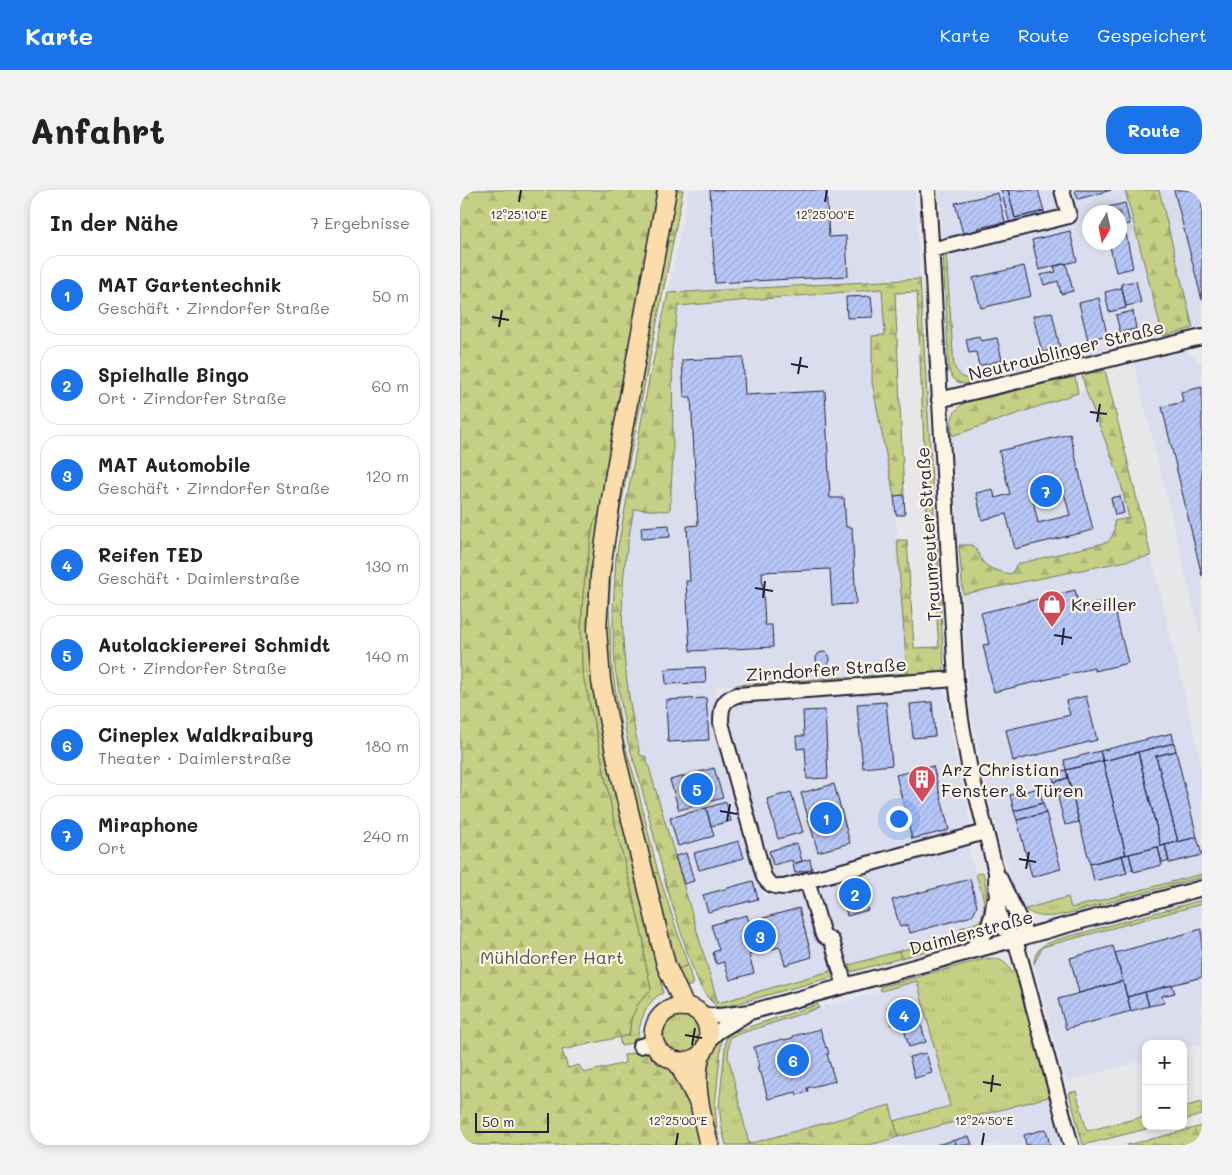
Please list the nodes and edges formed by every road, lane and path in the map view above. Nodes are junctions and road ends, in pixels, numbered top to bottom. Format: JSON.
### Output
{"nodes":[{"id":1,"x":667,"y":190,"type":"edge"},
{"id":2,"x":928,"y":190,"type":"edge"},
{"id":3,"x":1062,"y":190,"type":"edge"},
{"id":4,"x":931,"y":250,"type":"junction"},
{"id":5,"x":1202,"y":337,"type":"edge"},
{"id":6,"x":939,"y":400,"type":"junction"},
{"id":7,"x":956,"y":679,"type":"junction"},
{"id":8,"x":985,"y":832,"type":"junction"},
{"id":9,"x":996,"y":872,"type":"junction"},
{"id":10,"x":807,"y":880,"type":"junction"},
{"id":11,"x":996,"y":886,"type":"junction"},
{"id":12,"x":1202,"y":888,"type":"edge"},
{"id":13,"x":1020,"y":938,"type":"junction"},
{"id":14,"x":967,"y":953,"type":"junction"},
{"id":15,"x":666,"y":965,"type":"junction"},
{"id":16,"x":844,"y":986,"type":"junction"},
{"id":17,"x":686,"y":1007,"type":"junction"},
{"id":18,"x":667,"y":1011,"type":"junction"},
{"id":19,"x":750,"y":1012,"type":"junction"},
{"id":20,"x":702,"y":1015,"type":"junction"},
{"id":21,"x":705,"y":1047,"type":"junction"},
{"id":22,"x":676,"y":1061,"type":"junction"},
{"id":23,"x":698,"y":1101,"type":"junction"},
{"id":24,"x":709,"y":1145,"type":"edge"},
{"id":25,"x":1071,"y":1145,"type":"edge"}],
"edges":[{"from":1,"to":15,"type":"main road"},
{"from":2,"to":4,"type":"street","name":"Traunreuter Straße"},
{"from":3,"to":4,"type":"street"},
{"from":4,"to":6,"type":"street","name":"Traunreuter Straße"},
{"from":5,"to":6,"type":"street","name":"Neutraublinger Straße"},
{"from":6,"to":7,"type":"street","name":"Traunreuter Straße"},
{"from":7,"to":8,"type":"street","name":"Traunreuter Straße"},
{"from":7,"to":10,"type":"street","name":"Zirndorfer Straße"},
{"from":8,"to":9,"type":"street","name":"Traunreuter Straße"},
{"from":8,"to":10,"type":"street","name":"Zirndorfer Straße"},
{"from":9,"to":11,"type":"street","name":"Traunreuter Straße"},
{"from":9,"to":13,"type":"street","name":"Traunreuter Straße"},
{"from":10,"to":16,"type":"street"},
{"from":11,"to":13,"type":"street","name":"Traunreuter Straße"},
{"from":11,"to":14,"type":"street","name":"Traunreuter Straße"},
{"from":12,"to":13,"type":"street","name":"Daimlerstraße"},
{"from":13,"to":14,"type":"street","name":"Daimlerstraße"},
{"from":13,"to":25,"type":"street"},
{"from":14,"to":16,"type":"street","name":"Daimlerstraße"},
{"from":15,"to":17,"type":"main road"},
{"from":15,"to":18,"type":"main road"},
{"from":16,"to":19,"type":"street","name":"Daimlerstraße"},
{"from":17,"to":18,"type":"main road"},
{"from":17,"to":20,"type":"main road"},
{"from":18,"to":22,"type":"main road"},
{"from":19,"to":20,"type":"street","name":"Daimlerstraße"},
{"from":19,"to":21,"type":"street","name":"Daimlerstraße"},
{"from":20,"to":21,"type":"main road"},
{"from":21,"to":22,"type":"main road"},
{"from":21,"to":23,"type":"main road"},
{"from":22,"to":23,"type":"main road"},
{"from":23,"to":24,"type":"main road"}]}
